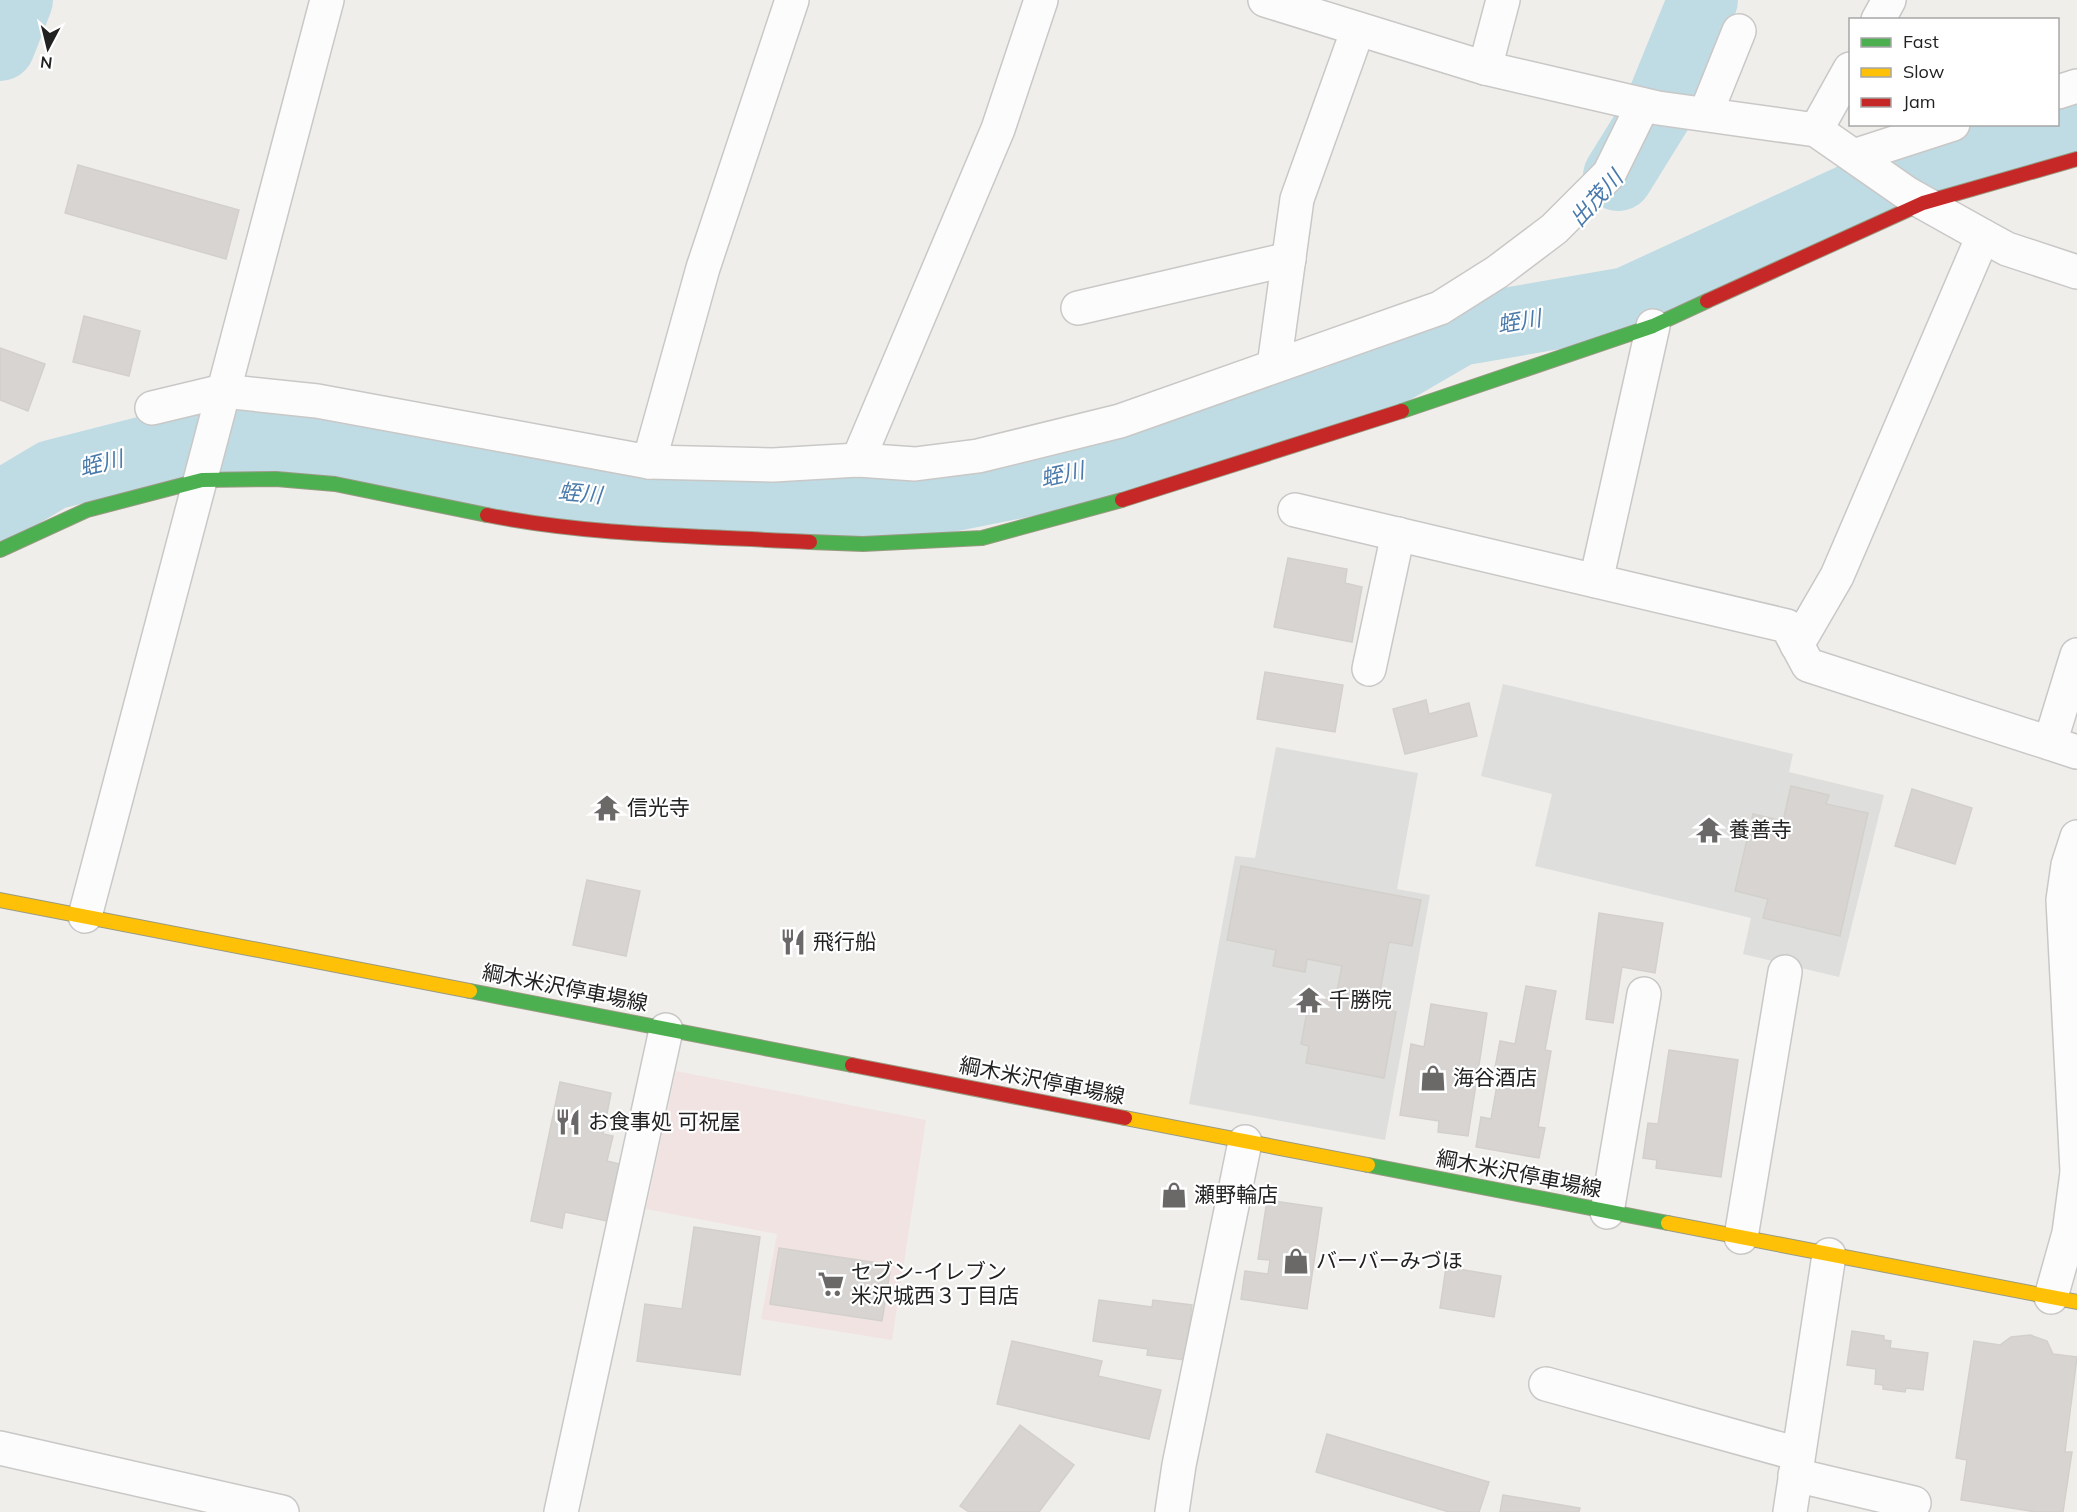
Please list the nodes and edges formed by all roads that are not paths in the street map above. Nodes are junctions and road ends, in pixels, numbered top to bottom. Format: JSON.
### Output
{"nodes":[{"id":1,"x":327,"y":0,"type":"edge"},
{"id":2,"x":792,"y":0,"type":"edge"},
{"id":3,"x":1041,"y":0,"type":"edge"},
{"id":4,"x":1265,"y":0,"type":"edge"},
{"id":5,"x":1503,"y":0,"type":"edge"},
{"id":6,"x":1889,"y":0,"type":"edge"},
{"id":7,"x":1879,"y":18,"type":"edge"},
{"id":8,"x":1358,"y":29,"type":"junction"},
{"id":9,"x":1738,"y":31,"type":"dead end"},
{"id":10,"x":1485,"y":68,"type":"junction"},
{"id":11,"x":1849,"y":72,"type":"edge"},
{"id":12,"x":2077,"y":86,"type":"edge"},
{"id":13,"x":2059,"y":92,"type":"edge"},
{"id":14,"x":1651,"y":106,"type":"junction"},
{"id":15,"x":1699,"y":113,"type":"junction"},
{"id":16,"x":1948,"y":126,"type":"edge"},
{"id":17,"x":1816,"y":130,"type":"junction"},
{"id":18,"x":2077,"y":159,"type":"edge"},
{"id":19,"x":1862,"y":161,"type":"junction"},
{"id":20,"x":1916,"y":198,"type":"junction"},
{"id":21,"x":1983,"y":236,"type":"junction"},
{"id":22,"x":1289,"y":259,"type":"junction"},
{"id":23,"x":2077,"y":272,"type":"edge"},
{"id":24,"x":1078,"y":308,"type":"dead end"},
{"id":25,"x":1653,"y":326,"type":"junction"},
{"id":26,"x":1274,"y":366,"type":"junction"},
{"id":27,"x":220,"y":399,"type":"junction"},
{"id":28,"x":152,"y":408,"type":"dead end"},
{"id":29,"x":858,"y":460,"type":"junction"},
{"id":30,"x":649,"y":462,"type":"junction"},
{"id":31,"x":204,"y":471,"type":"junction"},
{"id":32,"x":1296,"y":510,"type":"dead end"},
{"id":33,"x":1398,"y":534,"type":"junction"},
{"id":34,"x":0,"y":550,"type":"edge"},
{"id":35,"x":1596,"y":581,"type":"junction"},
{"id":36,"x":1797,"y":645,"type":"junction"},
{"id":37,"x":2077,"y":655,"type":"edge"},
{"id":38,"x":1370,"y":669,"type":"dead end"},
{"id":39,"x":2063,"y":748,"type":"edge"},
{"id":40,"x":2077,"y":837,"type":"edge"},
{"id":41,"x":0,"y":900,"type":"edge"},
{"id":42,"x":85,"y":916,"type":"junction"},
{"id":43,"x":1785,"y":972,"type":"dead end"},
{"id":44,"x":1644,"y":994,"type":"dead end"},
{"id":45,"x":666,"y":1030,"type":"junction"},
{"id":46,"x":1245,"y":1142,"type":"junction"},
{"id":47,"x":2077,"y":1172,"type":"edge"},
{"id":48,"x":1606,"y":1212,"type":"junction"},
{"id":49,"x":1741,"y":1238,"type":"junction"},
{"id":50,"x":1829,"y":1255,"type":"junction"},
{"id":51,"x":2064,"y":1299,"type":"edge"},
{"id":52,"x":1546,"y":1384,"type":"dead end"},
{"id":53,"x":0,"y":1448,"type":"edge"},
{"id":54,"x":1797,"y":1465,"type":"junction"},
{"id":55,"x":1914,"y":1503,"type":"dead end"},
{"id":56,"x":282,"y":1512,"type":"edge"},
{"id":57,"x":561,"y":1512,"type":"edge"},
{"id":58,"x":1172,"y":1512,"type":"edge"},
{"id":59,"x":1790,"y":1512,"type":"edge"}],
"edges":[{"from":1,"to":27,"type":"street"},
{"from":2,"to":30,"type":"street"},
{"from":3,"to":29,"type":"street"},
{"from":4,"to":8,"type":"street"},
{"from":5,"to":10,"type":"street"},
{"from":6,"to":7,"type":"street"},
{"from":8,"to":10,"type":"street"},
{"from":8,"to":22,"type":"street"},
{"from":9,"to":15,"type":"street"},
{"from":10,"to":14,"type":"street"},
{"from":11,"to":17,"type":"street"},
{"from":12,"to":13,"type":"street"},
{"from":14,"to":15,"type":"street"},
{"from":14,"to":26,"type":"street"},
{"from":15,"to":17,"type":"street"},
{"from":16,"to":19,"type":"street"},
{"from":17,"to":19,"type":"street"},
{"from":18,"to":20,"type":"street"},
{"from":19,"to":20,"type":"street"},
{"from":20,"to":21,"type":"street"},
{"from":20,"to":25,"type":"street"},
{"from":21,"to":23,"type":"street"},
{"from":21,"to":36,"type":"street"},
{"from":22,"to":24,"type":"street"},
{"from":22,"to":26,"type":"street"},
{"from":25,"to":31,"type":"street"},
{"from":25,"to":35,"type":"street"},
{"from":26,"to":29,"type":"street"},
{"from":27,"to":28,"type":"street"},
{"from":27,"to":30,"type":"street"},
{"from":27,"to":31,"type":"street"},
{"from":29,"to":30,"type":"street"},
{"from":31,"to":34,"type":"street"},
{"from":31,"to":42,"type":"street"},
{"from":32,"to":33,"type":"street"},
{"from":33,"to":35,"type":"street"},
{"from":33,"to":38,"type":"street"},
{"from":35,"to":36,"type":"street"},
{"from":36,"to":39,"type":"street"},
{"from":37,"to":39,"type":"street"},
{"from":40,"to":47,"type":"street"},
{"from":41,"to":42,"type":"street","name":"綱木米沢停車場線"},
{"from":42,"to":45,"type":"street","name":"綱木米沢停車場線"},
{"from":43,"to":49,"type":"street"},
{"from":44,"to":48,"type":"street"},
{"from":45,"to":46,"type":"street","name":"綱木米沢停車場線"},
{"from":45,"to":57,"type":"street"},
{"from":46,"to":48,"type":"street","name":"綱木米沢停車場線"},
{"from":46,"to":58,"type":"street"},
{"from":47,"to":51,"type":"street"},
{"from":48,"to":49,"type":"street","name":"綱木米沢停車場線"},
{"from":49,"to":50,"type":"street","name":"綱木米沢停車場線"},
{"from":50,"to":51,"type":"street","name":"綱木米沢停車場線"},
{"from":50,"to":54,"type":"street"},
{"from":52,"to":54,"type":"street"},
{"from":53,"to":56,"type":"street"},
{"from":54,"to":55,"type":"street"},
{"from":54,"to":59,"type":"street"}]}
